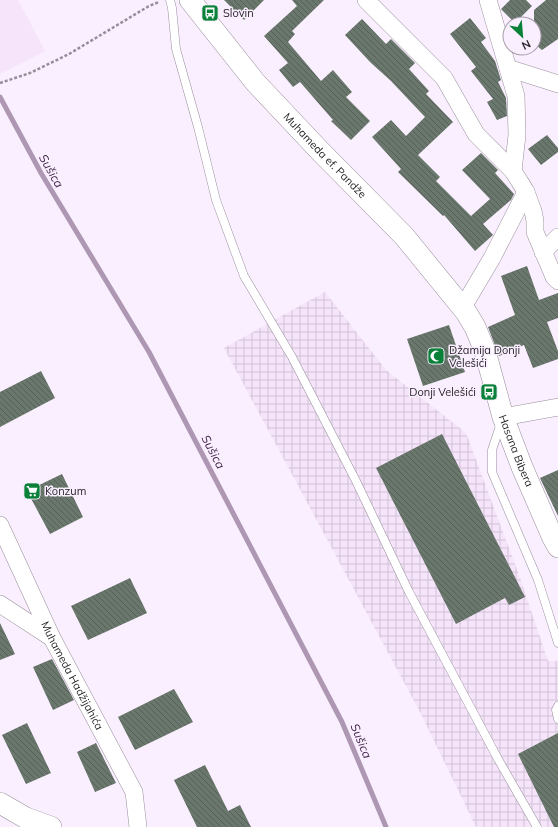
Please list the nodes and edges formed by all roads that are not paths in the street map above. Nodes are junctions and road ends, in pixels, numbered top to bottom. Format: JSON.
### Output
{"nodes":[{"id":1,"x":170,"y":0,"type":"edge"},
{"id":2,"x":190,"y":0,"type":"edge"},
{"id":3,"x":366,"y":0,"type":"edge"},
{"id":4,"x":488,"y":0,"type":"edge"},
{"id":5,"x":508,"y":68,"type":"junction"},
{"id":6,"x":558,"y":84,"type":"edge"},
{"id":7,"x":513,"y":171,"type":"junction"},
{"id":8,"x":526,"y":192,"type":"junction"},
{"id":9,"x":558,"y":237,"type":"edge"},
{"id":10,"x":544,"y":252,"type":"junction"},
{"id":11,"x":558,"y":282,"type":"edge"},
{"id":12,"x":463,"y":307,"type":"junction"},
{"id":13,"x":485,"y":351,"type":"joint"},
{"id":14,"x":558,"y":407,"type":"edge"},
{"id":15,"x":503,"y":417,"type":"junction"},
{"id":16,"x":0,"y":524,"type":"edge"},
{"id":17,"x":558,"y":547,"type":"edge"},
{"id":18,"x":0,"y":604,"type":"edge"},
{"id":19,"x":52,"y":638,"type":"junction"},
{"id":20,"x":558,"y":643,"type":"edge"},
{"id":21,"x":558,"y":706,"type":"edge"},
{"id":22,"x":558,"y":719,"type":"edge"},
{"id":23,"x":0,"y":803,"type":"edge"},
{"id":24,"x":51,"y":827,"type":"edge"},
{"id":25,"x":138,"y":827,"type":"edge"},
{"id":26,"x":537,"y":827,"type":"edge"}],
"edges":[{"from":1,"to":26,"type":"lane"},
{"from":2,"to":12,"type":"street","name":"Muhameda ef. Pandže"},
{"from":3,"to":7,"type":"street"},
{"from":4,"to":5,"type":"street"},
{"from":5,"to":6,"type":"street"},
{"from":5,"to":7,"type":"street"},
{"from":7,"to":8,"type":"street"},
{"from":8,"to":10,"type":"street"},
{"from":8,"to":12,"type":"street"},
{"from":9,"to":10,"type":"street"},
{"from":10,"to":11,"type":"street"},
{"from":12,"to":13,"type":"street","name":"Muhameda ef. Pandže"},
{"from":13,"to":15,"type":"street","name":"Hasana Bibera"},
{"from":14,"to":15,"type":"street"},
{"from":15,"to":17,"type":"street","name":"Hasana Bibera"},
{"from":15,"to":20,"type":"lane"},
{"from":16,"to":19,"type":"street","name":"Muhameda Hadžijahića"},
{"from":18,"to":19,"type":"street"},
{"from":19,"to":25,"type":"street","name":"Muhameda Hadžijahića"},
{"from":21,"to":22,"type":"lane"},
{"from":23,"to":24,"type":"street"}]}
